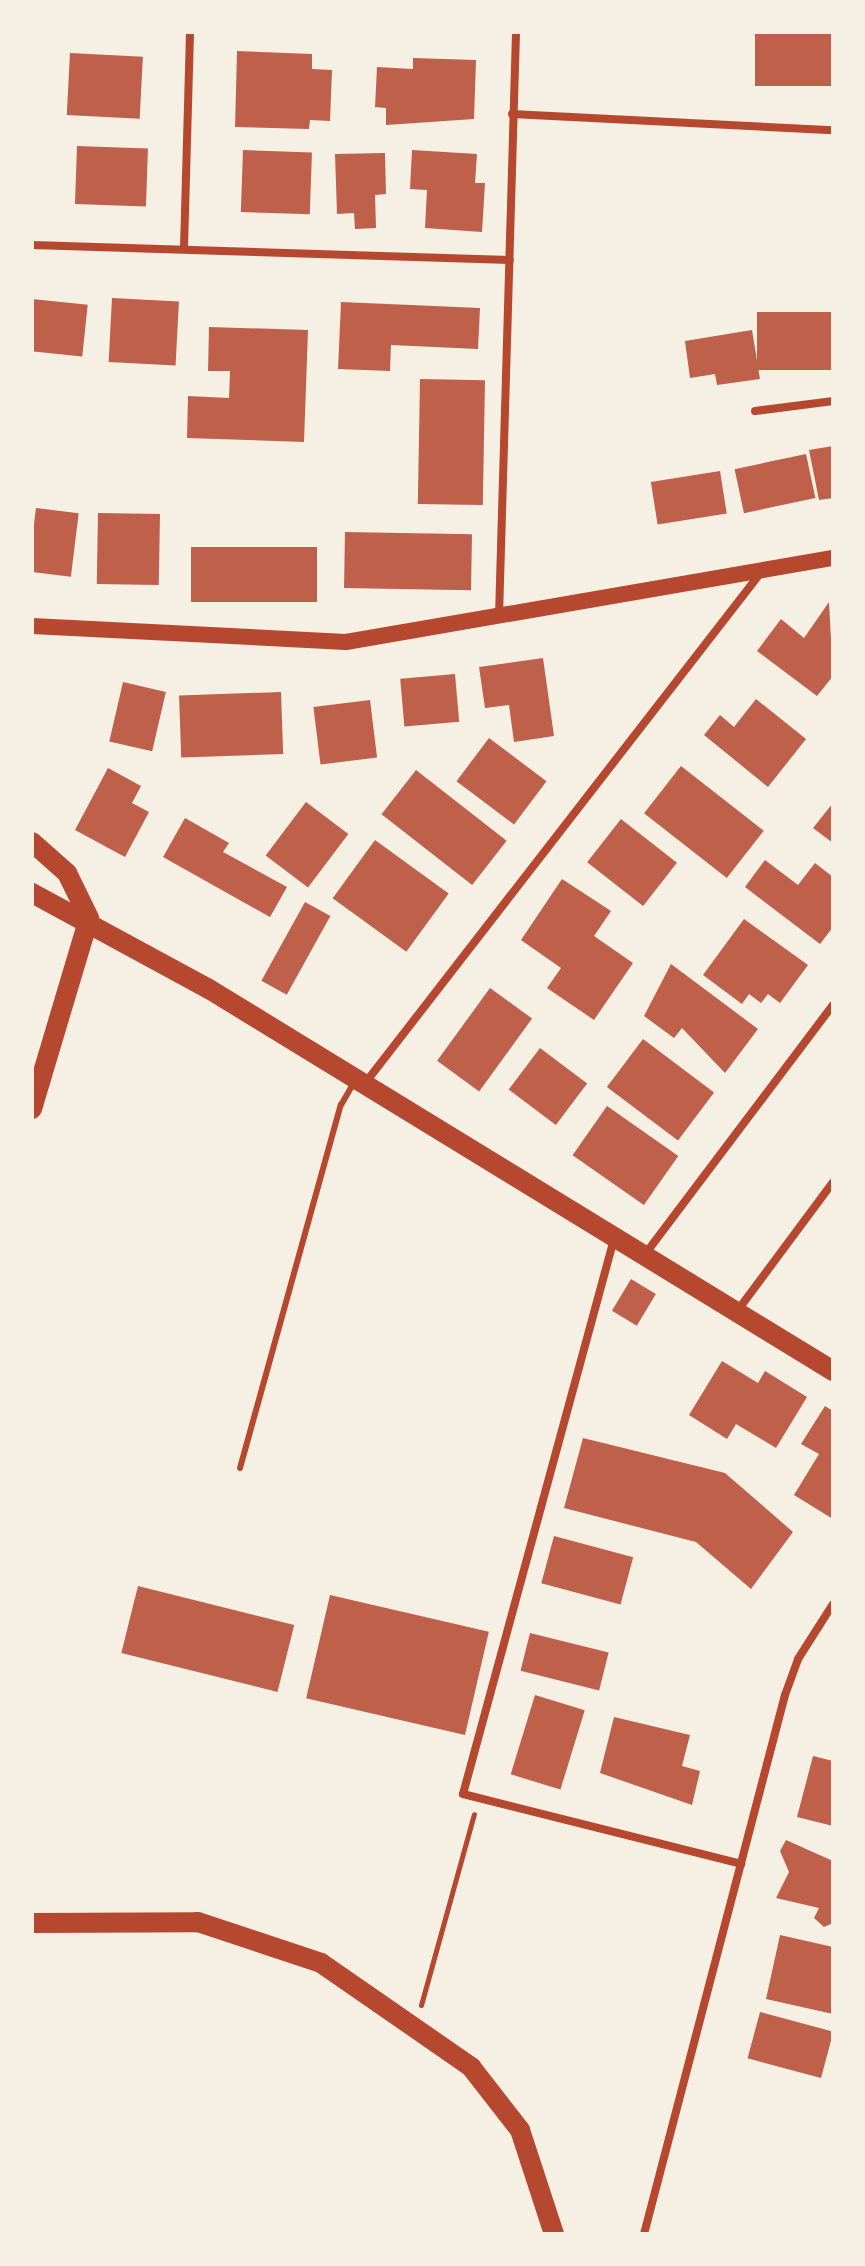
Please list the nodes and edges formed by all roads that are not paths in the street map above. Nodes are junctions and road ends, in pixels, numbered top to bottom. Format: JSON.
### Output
{"nodes":[{"id":1,"x":190,"y":32,"type":"edge"},
{"id":2,"x":516,"y":32,"type":"edge"},
{"id":3,"x":512,"y":114,"type":"junction"},
{"id":4,"x":833,"y":130,"type":"edge"},
{"id":5,"x":32,"y":245,"type":"edge"},
{"id":6,"x":184,"y":248,"type":"junction"},
{"id":7,"x":510,"y":260,"type":"junction"},
{"id":8,"x":833,"y":401,"type":"edge"},
{"id":9,"x":755,"y":411,"type":"dead end"},
{"id":10,"x":833,"y":558,"type":"edge"},
{"id":11,"x":762,"y":571,"type":"junction"},
{"id":12,"x":499,"y":621,"type":"junction"},
{"id":13,"x":32,"y":626,"type":"edge"},
{"id":14,"x":32,"y":842,"type":"edge"},
{"id":15,"x":32,"y":893,"type":"edge"},
{"id":16,"x":89,"y":918,"type":"junction"},
{"id":17,"x":833,"y":1005,"type":"edge"},
{"id":18,"x":360,"y":1082,"type":"junction"},
{"id":19,"x":32,"y":1109,"type":"edge"},
{"id":20,"x":833,"y":1182,"type":"edge"},
{"id":21,"x":615,"y":1238,"type":"junction"},
{"id":22,"x":643,"y":1256,"type":"junction"},
{"id":23,"x":736,"y":1313,"type":"junction"},
{"id":24,"x":833,"y":1371,"type":"edge"},
{"id":25,"x":240,"y":1468,"type":"dead end"},
{"id":26,"x":833,"y":1604,"type":"edge"},
{"id":27,"x":741,"y":1864,"type":"junction"},
{"id":28,"x":32,"y":1923,"type":"edge"},
{"id":29,"x":554,"y":2234,"type":"edge"},
{"id":30,"x":644,"y":2234,"type":"edge"}],
"edges":[{"from":1,"to":6,"type":"street"},
{"from":2,"to":3,"type":"street"},
{"from":3,"to":4,"type":"street"},
{"from":3,"to":7,"type":"street"},
{"from":5,"to":6,"type":"street"},
{"from":6,"to":7,"type":"street"},
{"from":7,"to":12,"type":"street"},
{"from":8,"to":9,"type":"street"},
{"from":10,"to":11,"type":"main road"},
{"from":11,"to":12,"type":"main road"},
{"from":11,"to":18,"type":"street"},
{"from":12,"to":13,"type":"main road"},
{"from":14,"to":16,"type":"main road"},
{"from":15,"to":16,"type":"main road"},
{"from":16,"to":18,"type":"main road"},
{"from":16,"to":19,"type":"main road"},
{"from":17,"to":22,"type":"street"},
{"from":18,"to":21,"type":"main road"},
{"from":18,"to":25,"type":"lane"},
{"from":20,"to":23,"type":"street"},
{"from":21,"to":22,"type":"main road"},
{"from":21,"to":27,"type":"street"},
{"from":22,"to":23,"type":"main road"},
{"from":23,"to":24,"type":"main road"},
{"from":26,"to":27,"type":"street"},
{"from":27,"to":30,"type":"street"},
{"from":28,"to":29,"type":"main road"}]}
